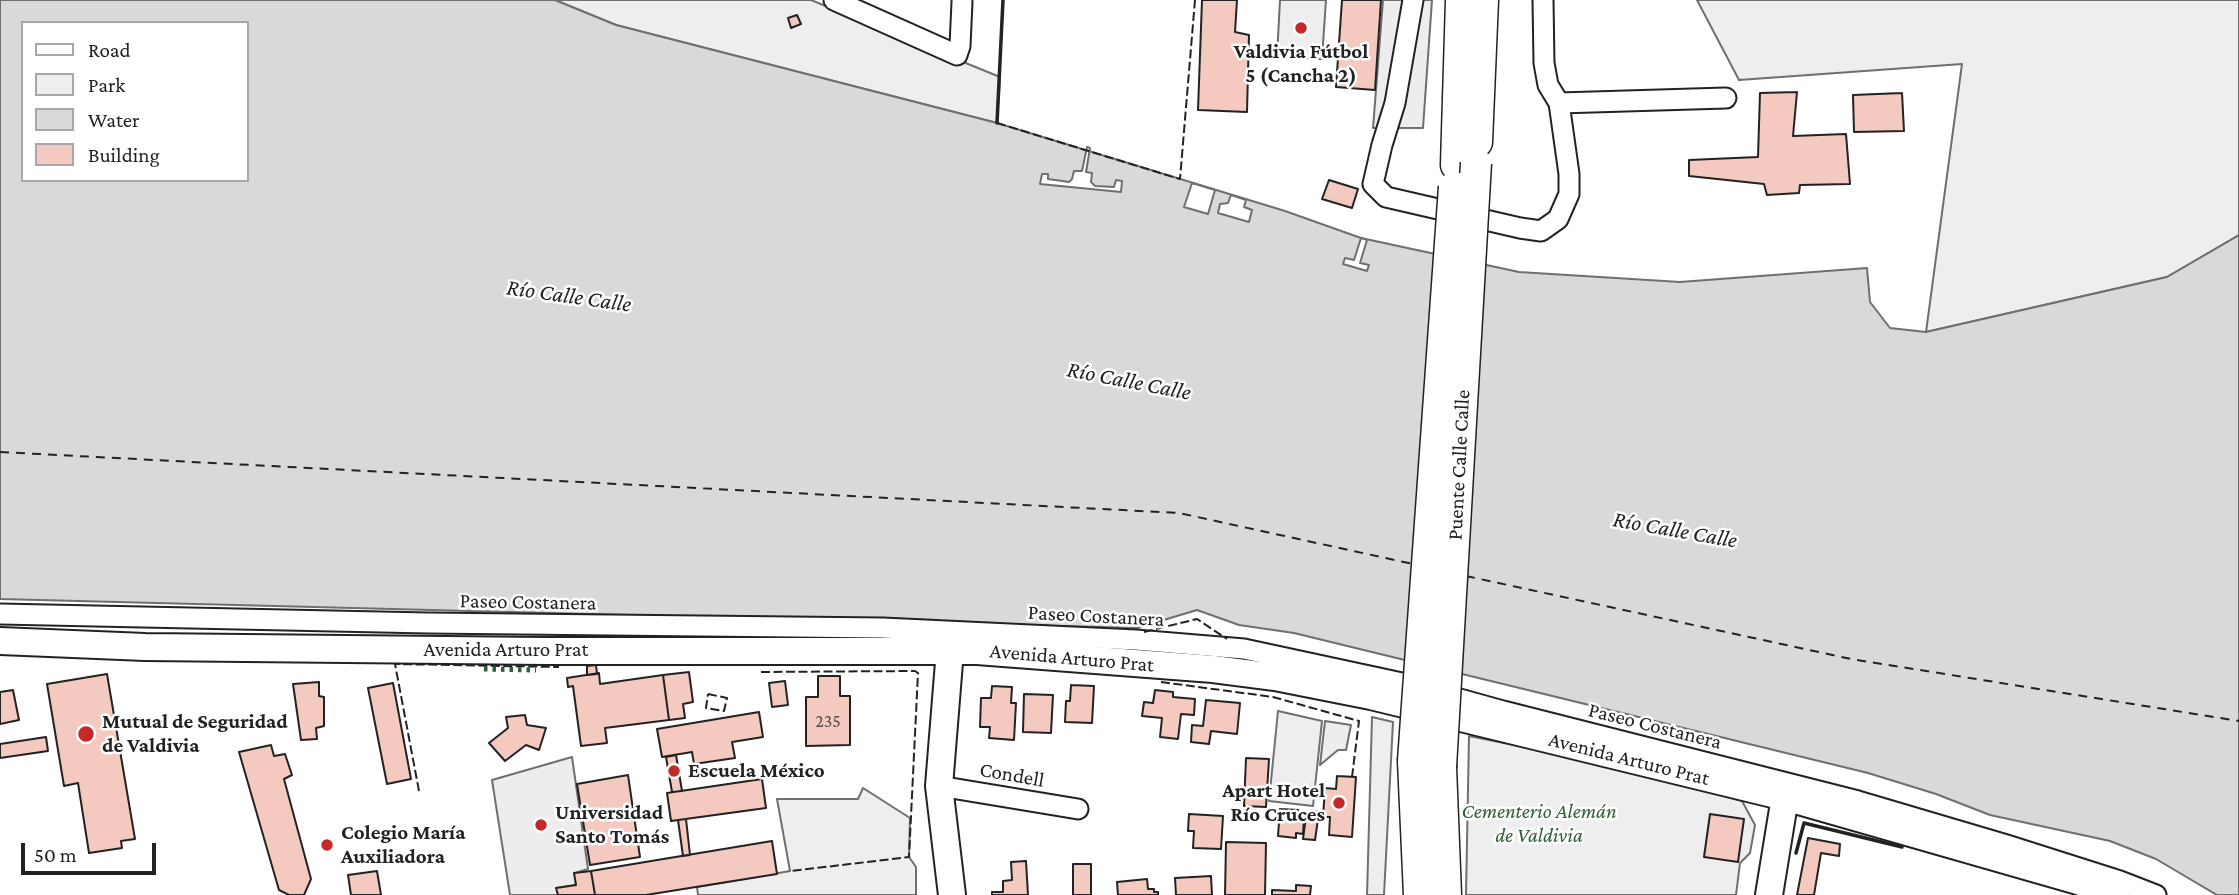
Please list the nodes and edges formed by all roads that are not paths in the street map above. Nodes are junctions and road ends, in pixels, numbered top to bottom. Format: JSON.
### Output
{"nodes":[{"id":1,"x":834,"y":0,"type":"edge"},
{"id":2,"x":1413,"y":0,"type":"edge"},
{"id":3,"x":1461,"y":0,"type":"edge"},
{"id":4,"x":1483,"y":0,"type":"edge"},
{"id":5,"x":1543,"y":0,"type":"edge"},
{"id":6,"x":962,"y":2,"type":"dead end"},
{"id":7,"x":1726,"y":98,"type":"dead end"},
{"id":8,"x":1559,"y":103,"type":"junction"},
{"id":9,"x":1466,"y":164,"type":"junction"},
{"id":10,"x":0,"y":614,"type":"edge"},
{"id":11,"x":0,"y":641,"type":"edge"},
{"id":12,"x":950,"y":650,"type":"junction"},
{"id":13,"x":939,"y":786,"type":"junction"},
{"id":14,"x":1785,"y":797,"type":"junction"},
{"id":15,"x":1078,"y":809,"type":"dead end"},
{"id":16,"x":942,"y":818,"type":"junction"},
{"id":17,"x":1425,"y":893,"type":"edge"},
{"id":18,"x":934,"y":895,"type":"edge"},
{"id":19,"x":952,"y":895,"type":"edge"},
{"id":20,"x":1769,"y":895,"type":"edge"},
{"id":21,"x":2116,"y":895,"type":"edge"},
{"id":22,"x":2156,"y":895,"type":"edge"}],
"edges":[{"from":1,"to":6,"type":"street"},
{"from":2,"to":8,"type":"street"},
{"from":3,"to":9,"type":"highway"},
{"from":4,"to":9,"type":"highway"},
{"from":5,"to":8,"type":"street"},
{"from":7,"to":8,"type":"street"},
{"from":9,"to":17,"type":"highway","name":"Puente Calle Calle","bridge":true},
{"from":10,"to":22,"type":"street","name":"Paseo Costanera"},
{"from":11,"to":12,"type":"main road","name":"Avenida Arturo Prat"},
{"from":12,"to":13,"type":"main road"},
{"from":12,"to":14,"type":"main road","name":"Avenida Arturo Prat"},
{"from":13,"to":15,"type":"street","name":"Condell"},
{"from":13,"to":16,"type":"main road"},
{"from":14,"to":20,"type":"main road"},
{"from":14,"to":21,"type":"main road","name":"Avenida Arturo Prat"},
{"from":16,"to":18,"type":"main road"},
{"from":16,"to":19,"type":"main road"}]}
